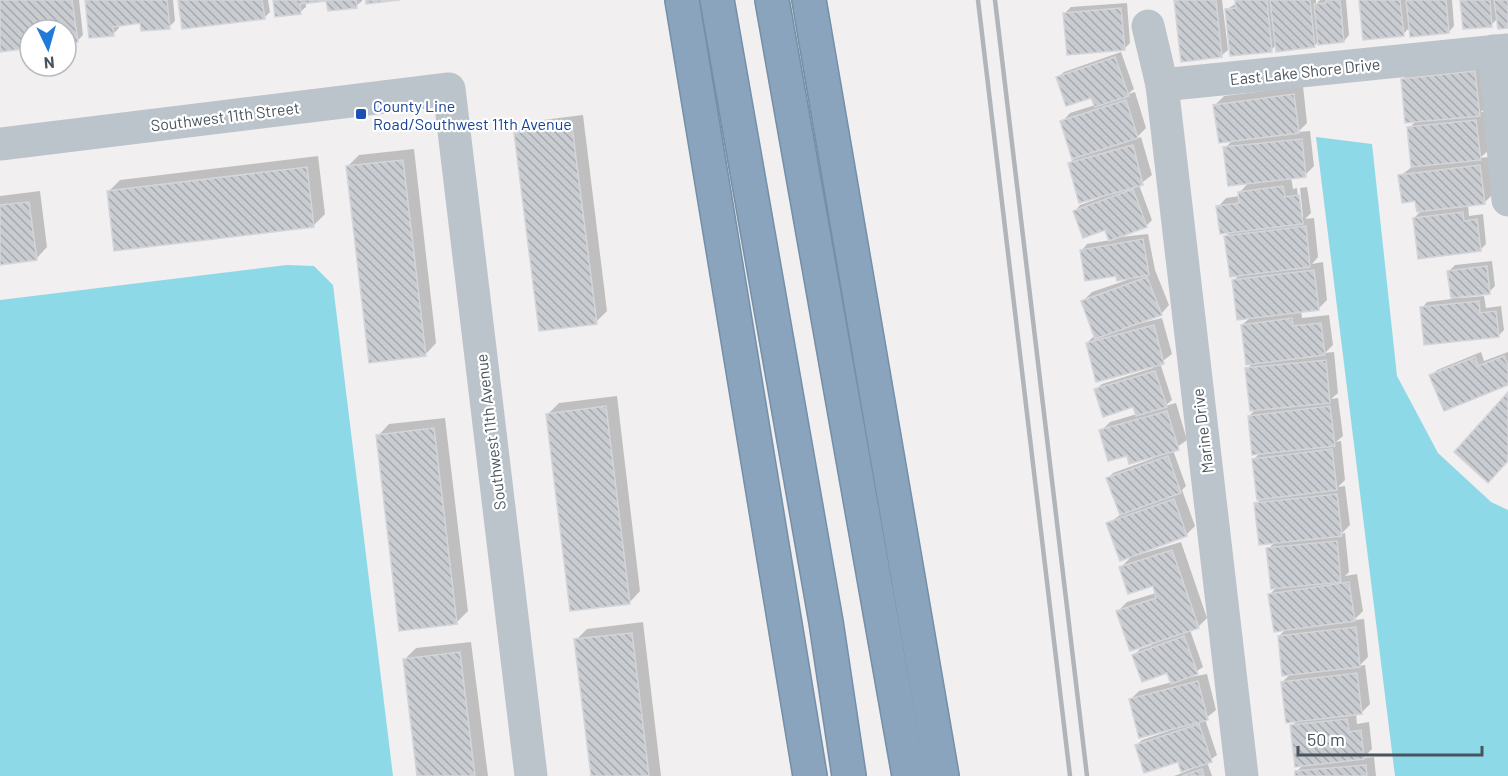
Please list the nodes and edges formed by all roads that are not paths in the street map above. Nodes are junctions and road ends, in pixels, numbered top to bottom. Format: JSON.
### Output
{"nodes":[{"id":1,"x":682,"y":0,"type":"edge"},
{"id":2,"x":717,"y":0,"type":"edge"},
{"id":3,"x":772,"y":0,"type":"edge"},
{"id":4,"x":809,"y":0,"type":"edge"},
{"id":5,"x":1148,"y":26,"type":"dead end"},
{"id":6,"x":1501,"y":51,"type":"edge"},
{"id":7,"x":1162,"y":85,"type":"junction"},
{"id":8,"x":449,"y":89,"type":"joint"},
{"id":9,"x":0,"y":144,"type":"edge"},
{"id":10,"x":1508,"y":200,"type":"edge"},
{"id":11,"x":531,"y":776,"type":"edge"},
{"id":12,"x":810,"y":776,"type":"edge"},
{"id":13,"x":849,"y":776,"type":"edge"},
{"id":14,"x":909,"y":776,"type":"edge"},
{"id":15,"x":942,"y":776,"type":"edge"},
{"id":16,"x":1242,"y":776,"type":"edge"}],
"edges":[{"from":1,"to":12,"type":"highway"},
{"from":2,"to":13,"type":"highway"},
{"from":3,"to":14,"type":"highway"},
{"from":4,"to":15,"type":"highway"},
{"from":5,"to":7,"type":"street"},
{"from":6,"to":7,"type":"street","name":"East Lake Shore Drive"},
{"from":6,"to":10,"type":"street"},
{"from":7,"to":16,"type":"street","name":"Marine Drive"},
{"from":8,"to":9,"type":"street","name":"Southwest 11th Street"},
{"from":8,"to":11,"type":"street","name":"Southwest 11th Avenue"}]}
